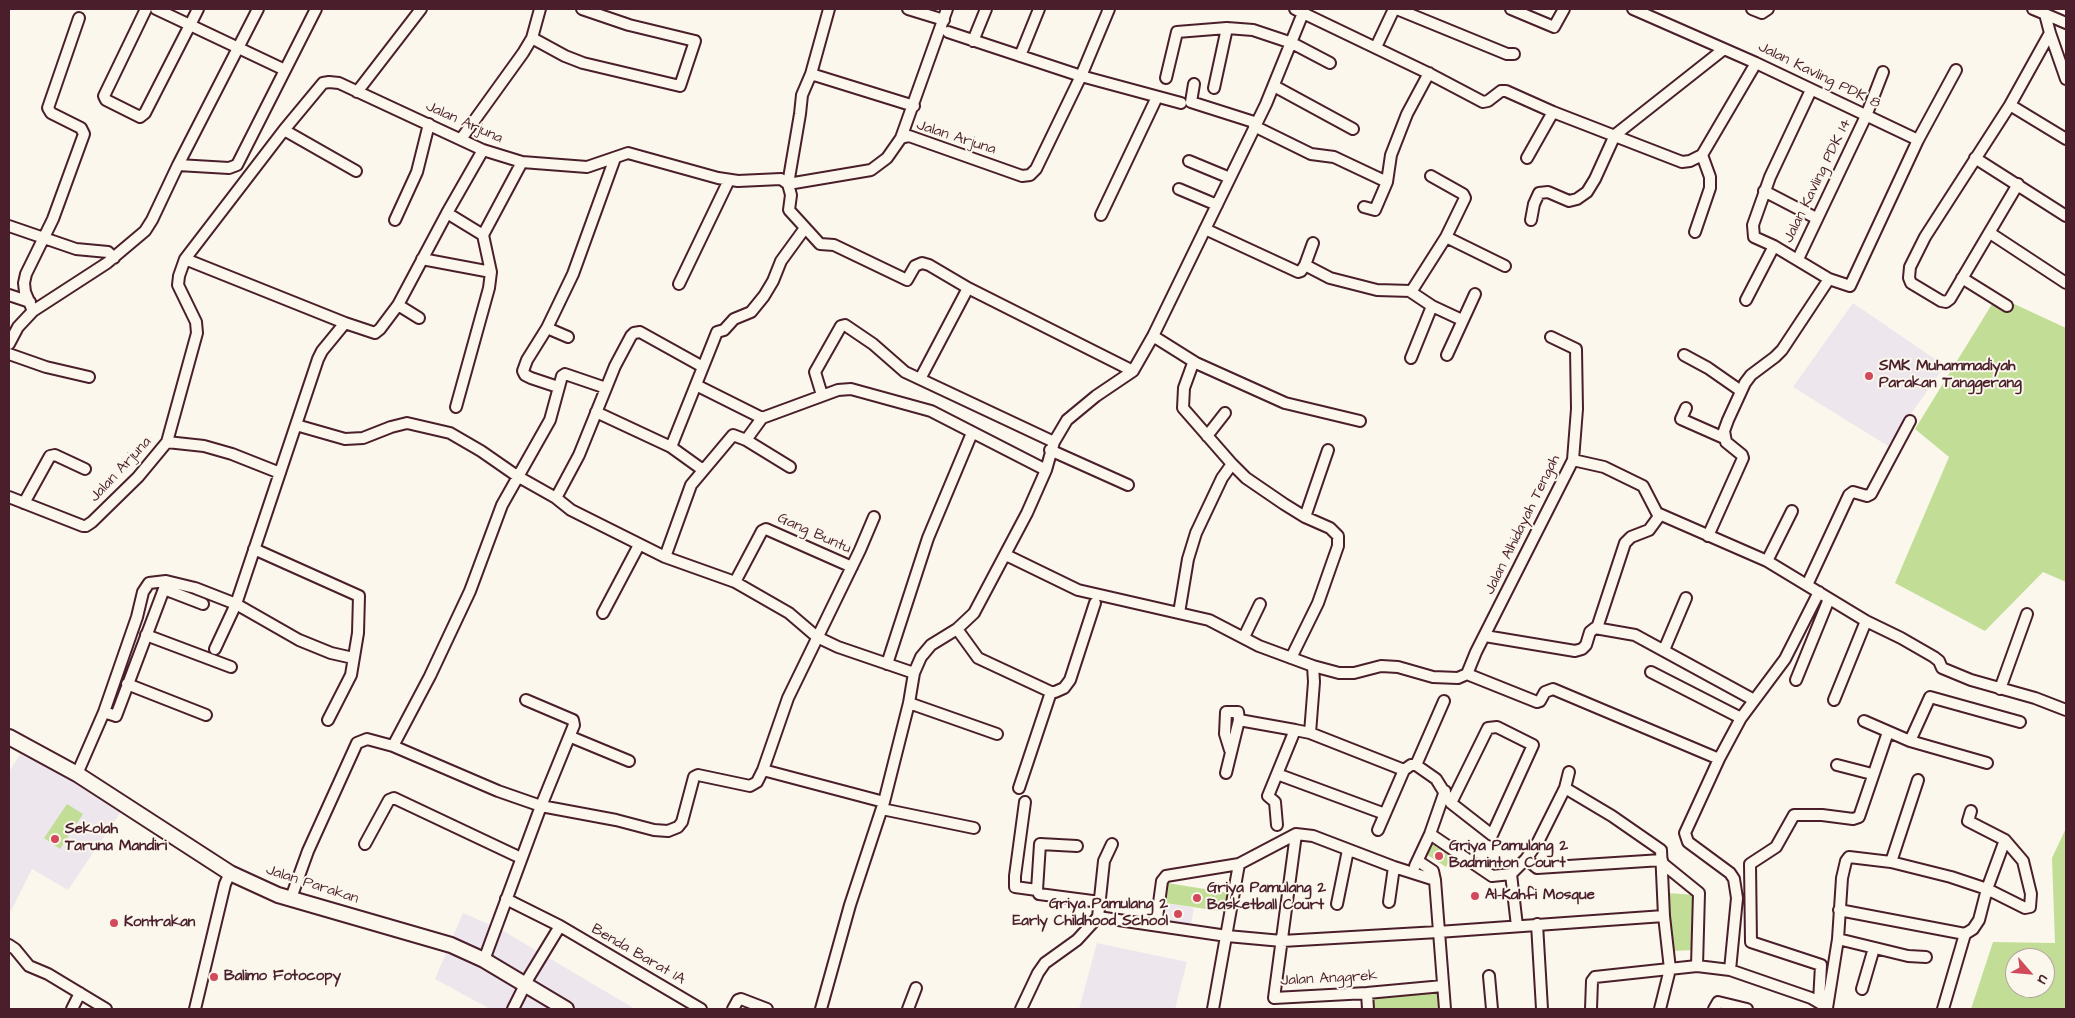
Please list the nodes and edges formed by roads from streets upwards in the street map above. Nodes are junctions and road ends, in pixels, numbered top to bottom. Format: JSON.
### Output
{"nodes":[{"id":1,"x":146,"y":9,"type":"edge"},
{"id":2,"x":156,"y":9,"type":"edge"},
{"id":3,"x":198,"y":9,"type":"edge"},
{"id":4,"x":258,"y":9,"type":"edge"},
{"id":5,"x":316,"y":9,"type":"edge"},
{"id":6,"x":421,"y":9,"type":"edge"},
{"id":7,"x":540,"y":9,"type":"edge"},
{"id":8,"x":582,"y":9,"type":"edge"},
{"id":9,"x":829,"y":9,"type":"edge"},
{"id":10,"x":908,"y":9,"type":"edge"},
{"id":11,"x":947,"y":9,"type":"edge"},
{"id":12,"x":986,"y":9,"type":"edge"},
{"id":13,"x":1039,"y":9,"type":"edge"},
{"id":14,"x":1109,"y":9,"type":"edge"},
{"id":15,"x":1395,"y":9,"type":"edge"},
{"id":16,"x":1511,"y":9,"type":"edge"},
{"id":17,"x":1564,"y":9,"type":"edge"},
{"id":18,"x":1633,"y":9,"type":"edge"},
{"id":19,"x":1752,"y":9,"type":"edge"},
{"id":20,"x":1768,"y":9,"type":"edge"},
{"id":21,"x":2033,"y":9,"type":"edge"},
{"id":22,"x":1299,"y":11,"type":"edge"},
{"id":23,"x":2045,"y":14,"type":"junction"},
{"id":24,"x":79,"y":18,"type":"dead end"},
{"id":25,"x":944,"y":20,"type":"junction"},
{"id":26,"x":2066,"y":23,"type":"edge"},
{"id":27,"x":190,"y":25,"type":"junction"},
{"id":28,"x":1227,"y":28,"type":"junction"},
{"id":29,"x":948,"y":32,"type":"dead end"},
{"id":30,"x":2050,"y":33,"type":"junction"},
{"id":31,"x":532,"y":38,"type":"junction"},
{"id":32,"x":974,"y":41,"type":"junction"},
{"id":33,"x":1292,"y":43,"type":"junction"},
{"id":34,"x":1376,"y":47,"type":"junction"},
{"id":35,"x":237,"y":48,"type":"junction"},
{"id":36,"x":1724,"y":49,"type":"junction"},
{"id":37,"x":1514,"y":54,"type":"dead end"},
{"id":38,"x":1020,"y":56,"type":"junction"},
{"id":39,"x":1330,"y":63,"type":"dead end"},
{"id":40,"x":1756,"y":63,"type":"junction"},
{"id":41,"x":285,"y":70,"type":"junction"},
{"id":42,"x":1956,"y":70,"type":"dead end"},
{"id":43,"x":1884,"y":72,"type":"dead end"},
{"id":44,"x":1429,"y":73,"type":"junction"},
{"id":45,"x":811,"y":74,"type":"junction"},
{"id":46,"x":1081,"y":76,"type":"junction"},
{"id":47,"x":1166,"y":78,"type":"dead end"},
{"id":48,"x":2066,"y":79,"type":"edge"},
{"id":49,"x":1194,"y":84,"type":"dead end"},
{"id":50,"x":1274,"y":86,"type":"junction"},
{"id":51,"x":1214,"y":88,"type":"dead end"},
{"id":52,"x":1811,"y":90,"type":"junction"},
{"id":53,"x":357,"y":92,"type":"junction"},
{"id":54,"x":1157,"y":97,"type":"junction"},
{"id":55,"x":1181,"y":103,"type":"dead end"},
{"id":56,"x":2010,"y":104,"type":"junction"},
{"id":57,"x":914,"y":106,"type":"junction"},
{"id":58,"x":1553,"y":112,"type":"junction"},
{"id":59,"x":1866,"y":116,"type":"junction"},
{"id":60,"x":430,"y":124,"type":"junction"},
{"id":61,"x":1255,"y":124,"type":"junction"},
{"id":62,"x":1353,"y":129,"type":"dead end"},
{"id":63,"x":284,"y":130,"type":"junction"},
{"id":64,"x":1615,"y":135,"type":"junction"},
{"id":65,"x":901,"y":138,"type":"junction"},
{"id":66,"x":461,"y":139,"type":"junction"},
{"id":67,"x":2066,"y":139,"type":"edge"},
{"id":68,"x":1918,"y":140,"type":"junction"},
{"id":69,"x":483,"y":150,"type":"junction"},
{"id":70,"x":1702,"y":156,"type":"junction"},
{"id":71,"x":615,"y":158,"type":"junction"},
{"id":72,"x":1527,"y":158,"type":"dead end"},
{"id":73,"x":1975,"y":158,"type":"junction"},
{"id":74,"x":1189,"y":161,"type":"dead end"},
{"id":75,"x":522,"y":162,"type":"junction"},
{"id":76,"x":178,"y":165,"type":"junction"},
{"id":77,"x":356,"y":171,"type":"dead end"},
{"id":78,"x":1431,"y":176,"type":"dead end"},
{"id":79,"x":1230,"y":178,"type":"junction"},
{"id":80,"x":729,"y":180,"type":"junction"},
{"id":81,"x":1386,"y":182,"type":"junction"},
{"id":82,"x":788,"y":184,"type":"junction"},
{"id":83,"x":2018,"y":184,"type":"junction"},
{"id":84,"x":1179,"y":189,"type":"dead end"},
{"id":85,"x":1764,"y":191,"type":"junction"},
{"id":86,"x":1217,"y":205,"type":"junction"},
{"id":87,"x":1364,"y":207,"type":"dead end"},
{"id":88,"x":447,"y":213,"type":"junction"},
{"id":89,"x":1101,"y":215,"type":"dead end"},
{"id":90,"x":2066,"y":216,"type":"edge"},
{"id":91,"x":1816,"y":218,"type":"junction"},
{"id":92,"x":395,"y":220,"type":"dead end"},
{"id":93,"x":1531,"y":220,"type":"dead end"},
{"id":94,"x":9,"y":226,"type":"edge"},
{"id":95,"x":805,"y":228,"type":"junction"},
{"id":96,"x":1205,"y":229,"type":"junction"},
{"id":97,"x":1695,"y":232,"type":"dead end"},
{"id":98,"x":1990,"y":234,"type":"junction"},
{"id":99,"x":483,"y":235,"type":"junction"},
{"id":100,"x":1446,"y":237,"type":"junction"},
{"id":101,"x":45,"y":238,"type":"junction"},
{"id":102,"x":1313,"y":243,"type":"dead end"},
{"id":103,"x":1774,"y":246,"type":"junction"},
{"id":104,"x":114,"y":258,"type":"junction"},
{"id":105,"x":185,"y":259,"type":"junction"},
{"id":106,"x":422,"y":259,"type":"junction"},
{"id":107,"x":1798,"y":259,"type":"junction"},
{"id":108,"x":1305,"y":265,"type":"junction"},
{"id":109,"x":1505,"y":266,"type":"dead end"},
{"id":110,"x":491,"y":272,"type":"junction"},
{"id":111,"x":1962,"y":278,"type":"junction"},
{"id":112,"x":1829,"y":279,"type":"junction"},
{"id":113,"x":2066,"y":283,"type":"edge"},
{"id":114,"x":679,"y":284,"type":"dead end"},
{"id":115,"x":968,"y":288,"type":"junction"},
{"id":116,"x":1410,"y":291,"type":"junction"},
{"id":117,"x":1475,"y":294,"type":"dead end"},
{"id":118,"x":9,"y":295,"type":"edge"},
{"id":119,"x":1746,"y":300,"type":"dead end"},
{"id":120,"x":398,"y":305,"type":"junction"},
{"id":121,"x":32,"y":306,"type":"junction"},
{"id":122,"x":1432,"y":306,"type":"junction"},
{"id":123,"x":2007,"y":306,"type":"dead end"},
{"id":124,"x":419,"y":318,"type":"dead end"},
{"id":125,"x":1462,"y":320,"type":"junction"},
{"id":126,"x":345,"y":323,"type":"junction"},
{"id":127,"x":547,"y":328,"type":"junction"},
{"id":128,"x":1153,"y":336,"type":"junction"},
{"id":129,"x":568,"y":337,"type":"dead end"},
{"id":130,"x":1551,"y":337,"type":"dead end"},
{"id":131,"x":9,"y":344,"type":"edge"},
{"id":132,"x":9,"y":354,"type":"edge"},
{"id":133,"x":1447,"y":355,"type":"dead end"},
{"id":134,"x":1684,"y":355,"type":"dead end"},
{"id":135,"x":1411,"y":358,"type":"dead end"},
{"id":136,"x":1196,"y":363,"type":"junction"},
{"id":137,"x":703,"y":367,"type":"junction"},
{"id":138,"x":1133,"y":371,"type":"junction"},
{"id":139,"x":89,"y":377,"type":"dead end"},
{"id":140,"x":920,"y":379,"type":"junction"},
{"id":141,"x":696,"y":385,"type":"junction"},
{"id":142,"x":558,"y":387,"type":"junction"},
{"id":143,"x":606,"y":388,"type":"junction"},
{"id":144,"x":1741,"y":392,"type":"junction"},
{"id":145,"x":822,"y":395,"type":"junction"},
{"id":146,"x":456,"y":406,"type":"dead end"},
{"id":147,"x":1686,"y":408,"type":"dead end"},
{"id":148,"x":596,"y":412,"type":"junction"},
{"id":149,"x":1225,"y":413,"type":"dead end"},
{"id":150,"x":762,"y":418,"type":"junction"},
{"id":151,"x":1910,"y":420,"type":"dead end"},
{"id":152,"x":1360,"y":421,"type":"dead end"},
{"id":153,"x":296,"y":426,"type":"junction"},
{"id":154,"x":972,"y":433,"type":"junction"},
{"id":155,"x":1207,"y":436,"type":"junction"},
{"id":156,"x":1724,"y":438,"type":"junction"},
{"id":157,"x":746,"y":440,"type":"junction"},
{"id":158,"x":167,"y":442,"type":"junction"},
{"id":159,"x":1052,"y":446,"type":"junction"},
{"id":160,"x":672,"y":447,"type":"junction"},
{"id":161,"x":1328,"y":450,"type":"dead end"},
{"id":162,"x":1573,"y":460,"type":"junction"},
{"id":163,"x":1232,"y":464,"type":"junction"},
{"id":164,"x":790,"y":467,"type":"dead end"},
{"id":165,"x":85,"y":469,"type":"dead end"},
{"id":166,"x":703,"y":470,"type":"junction"},
{"id":167,"x":1046,"y":470,"type":"junction"},
{"id":168,"x":280,"y":474,"type":"junction"},
{"id":169,"x":517,"y":476,"type":"junction"},
{"id":170,"x":1128,"y":485,"type":"dead end"},
{"id":171,"x":9,"y":497,"type":"edge"},
{"id":172,"x":556,"y":498,"type":"junction"},
{"id":173,"x":24,"y":503,"type":"junction"},
{"id":174,"x":1792,"y":511,"type":"dead end"},
{"id":175,"x":1660,"y":515,"type":"junction"},
{"id":176,"x":874,"y":517,"type":"dead end"},
{"id":177,"x":1305,"y":517,"type":"junction"},
{"id":178,"x":1708,"y":536,"type":"junction"},
{"id":179,"x":639,"y":545,"type":"junction"},
{"id":180,"x":254,"y":549,"type":"junction"},
{"id":181,"x":1006,"y":554,"type":"junction"},
{"id":182,"x":665,"y":557,"type":"junction"},
{"id":183,"x":1767,"y":561,"type":"junction"},
{"id":184,"x":852,"y":567,"type":"junction"},
{"id":185,"x":735,"y":582,"type":"junction"},
{"id":186,"x":1807,"y":585,"type":"junction"},
{"id":187,"x":1819,"y":592,"type":"junction"},
{"id":188,"x":1686,"y":598,"type":"dead end"},
{"id":189,"x":1829,"y":600,"type":"junction"},
{"id":190,"x":1095,"y":603,"type":"dead end"},
{"id":191,"x":203,"y":604,"type":"dead end"},
{"id":192,"x":236,"y":604,"type":"junction"},
{"id":193,"x":1260,"y":604,"type":"dead end"},
{"id":194,"x":603,"y":613,"type":"dead end"},
{"id":195,"x":1179,"y":613,"type":"junction"},
{"id":196,"x":2027,"y":614,"type":"dead end"},
{"id":197,"x":1866,"y":621,"type":"junction"},
{"id":198,"x":1597,"y":628,"type":"junction"},
{"id":199,"x":957,"y":629,"type":"junction"},
{"id":200,"x":146,"y":634,"type":"junction"},
{"id":201,"x":1485,"y":636,"type":"junction"},
{"id":202,"x":817,"y":637,"type":"junction"},
{"id":203,"x":1244,"y":637,"type":"junction"},
{"id":204,"x":215,"y":649,"type":"dead end"},
{"id":205,"x":1664,"y":650,"type":"junction"},
{"id":206,"x":353,"y":658,"type":"junction"},
{"id":207,"x":1291,"y":658,"type":"junction"},
{"id":208,"x":887,"y":664,"type":"junction"},
{"id":209,"x":1313,"y":666,"type":"junction"},
{"id":210,"x":231,"y":667,"type":"dead end"},
{"id":211,"x":1652,"y":672,"type":"dead end"},
{"id":212,"x":914,"y":673,"type":"junction"},
{"id":213,"x":1467,"y":674,"type":"junction"},
{"id":214,"x":1796,"y":680,"type":"dead end"},
{"id":215,"x":127,"y":684,"type":"junction"},
{"id":216,"x":2000,"y":689,"type":"junction"},
{"id":217,"x":1051,"y":692,"type":"junction"},
{"id":218,"x":526,"y":700,"type":"dead end"},
{"id":219,"x":1754,"y":700,"type":"junction"},
{"id":220,"x":1834,"y":700,"type":"dead end"},
{"id":221,"x":1444,"y":701,"type":"dead end"},
{"id":222,"x":909,"y":703,"type":"junction"},
{"id":223,"x":2066,"y":710,"type":"edge"},
{"id":224,"x":104,"y":712,"type":"junction"},
{"id":225,"x":206,"y":714,"type":"dead end"},
{"id":226,"x":1741,"y":718,"type":"junction"},
{"id":227,"x":328,"y":720,"type":"dead end"},
{"id":228,"x":1239,"y":720,"type":"junction"},
{"id":229,"x":1864,"y":721,"type":"dead end"},
{"id":230,"x":2020,"y":722,"type":"dead end"},
{"id":231,"x":1295,"y":730,"type":"junction"},
{"id":232,"x":1888,"y":732,"type":"junction"},
{"id":233,"x":1310,"y":733,"type":"junction"},
{"id":234,"x":997,"y":734,"type":"dead end"},
{"id":235,"x":570,"y":736,"type":"junction"},
{"id":236,"x":9,"y":737,"type":"edge"},
{"id":237,"x":1910,"y":741,"type":"junction"},
{"id":238,"x":393,"y":746,"type":"junction"},
{"id":239,"x":1230,"y":750,"type":"junction"},
{"id":240,"x":1718,"y":759,"type":"junction"},
{"id":241,"x":629,"y":761,"type":"dead end"},
{"id":242,"x":1987,"y":763,"type":"dead end"},
{"id":243,"x":1416,"y":765,"type":"junction"},
{"id":244,"x":1836,"y":765,"type":"dead end"},
{"id":245,"x":763,"y":770,"type":"junction"},
{"id":246,"x":1404,"y":770,"type":"junction"},
{"id":247,"x":1569,"y":772,"type":"dead end"},
{"id":248,"x":1226,"y":773,"type":"dead end"},
{"id":249,"x":78,"y":774,"type":"junction"},
{"id":250,"x":1278,"y":774,"type":"junction"},
{"id":251,"x":1872,"y":774,"type":"junction"},
{"id":252,"x":1918,"y":780,"type":"dead end"},
{"id":253,"x":1019,"y":788,"type":"dead end"},
{"id":254,"x":1564,"y":788,"type":"junction"},
{"id":255,"x":1445,"y":791,"type":"junction"},
{"id":256,"x":1025,"y":802,"type":"dead end"},
{"id":257,"x":1452,"y":803,"type":"junction"},
{"id":258,"x":883,"y":805,"type":"junction"},
{"id":259,"x":541,"y":806,"type":"junction"},
{"id":260,"x":1970,"y":811,"type":"dead end"},
{"id":261,"x":1385,"y":814,"type":"junction"},
{"id":262,"x":1277,"y":825,"type":"dead end"},
{"id":263,"x":974,"y":828,"type":"dead end"},
{"id":264,"x":1378,"y":830,"type":"dead end"},
{"id":265,"x":1296,"y":834,"type":"junction"},
{"id":266,"x":1430,"y":834,"type":"junction"},
{"id":267,"x":2005,"y":840,"type":"junction"},
{"id":268,"x":365,"y":844,"type":"dead end"},
{"id":269,"x":1112,"y":844,"type":"dead end"},
{"id":270,"x":1077,"y":846,"type":"dead end"},
{"id":271,"x":1348,"y":850,"type":"junction"},
{"id":272,"x":521,"y":858,"type":"junction"},
{"id":273,"x":1526,"y":859,"type":"junction"},
{"id":274,"x":1418,"y":861,"type":"junction"},
{"id":275,"x":1662,"y":861,"type":"junction"},
{"id":276,"x":1891,"y":862,"type":"junction"},
{"id":277,"x":1240,"y":864,"type":"junction"},
{"id":278,"x":1394,"y":867,"type":"junction"},
{"id":279,"x":230,"y":873,"type":"junction"},
{"id":280,"x":1412,"y":873,"type":"junction"},
{"id":281,"x":1511,"y":874,"type":"junction"},
{"id":282,"x":1436,"y":880,"type":"junction"},
{"id":283,"x":1987,"y":889,"type":"junction"},
{"id":284,"x":1037,"y":890,"type":"junction"},
{"id":285,"x":291,"y":898,"type":"junction"},
{"id":286,"x":506,"y":899,"type":"junction"},
{"id":287,"x":1100,"y":902,"type":"junction"},
{"id":288,"x":1389,"y":902,"type":"dead end"},
{"id":289,"x":1337,"y":904,"type":"dead end"},
{"id":290,"x":1839,"y":910,"type":"junction"},
{"id":291,"x":1098,"y":916,"type":"junction"},
{"id":292,"x":1664,"y":916,"type":"junction"},
{"id":293,"x":1537,"y":924,"type":"junction"},
{"id":294,"x":1156,"y":925,"type":"junction"},
{"id":295,"x":560,"y":926,"type":"junction"},
{"id":296,"x":1517,"y":926,"type":"junction"},
{"id":297,"x":1438,"y":932,"type":"junction"},
{"id":298,"x":1965,"y":934,"type":"junction"},
{"id":299,"x":1227,"y":936,"type":"junction"},
{"id":300,"x":1838,"y":939,"type":"junction"},
{"id":301,"x":1282,"y":941,"type":"junction"},
{"id":302,"x":9,"y":946,"type":"edge"},
{"id":303,"x":1874,"y":948,"type":"junction"},
{"id":304,"x":1926,"y":956,"type":"dead end"},
{"id":305,"x":484,"y":960,"type":"junction"},
{"id":306,"x":1697,"y":966,"type":"junction"},
{"id":307,"x":1670,"y":969,"type":"junction"},
{"id":308,"x":1730,"y":970,"type":"junction"},
{"id":309,"x":1489,"y":976,"type":"dead end"},
{"id":310,"x":525,"y":985,"type":"junction"},
{"id":311,"x":1443,"y":986,"type":"junction"},
{"id":312,"x":916,"y":988,"type":"dead end"},
{"id":313,"x":1862,"y":989,"type":"dead end"},
{"id":314,"x":80,"y":992,"type":"junction"},
{"id":315,"x":1367,"y":993,"type":"junction"},
{"id":316,"x":1825,"y":1006,"type":"edge"},
{"id":317,"x":72,"y":1009,"type":"edge"},
{"id":318,"x":106,"y":1009,"type":"edge"},
{"id":319,"x":195,"y":1009,"type":"edge"},
{"id":320,"x":513,"y":1009,"type":"edge"},
{"id":321,"x":566,"y":1009,"type":"edge"},
{"id":322,"x":701,"y":1009,"type":"edge"},
{"id":323,"x":733,"y":1009,"type":"edge"},
{"id":324,"x":767,"y":1009,"type":"edge"},
{"id":325,"x":821,"y":1009,"type":"edge"},
{"id":326,"x":908,"y":1009,"type":"edge"},
{"id":327,"x":1021,"y":1009,"type":"edge"},
{"id":328,"x":1213,"y":1009,"type":"edge"},
{"id":329,"x":1368,"y":1009,"type":"edge"},
{"id":330,"x":1445,"y":1009,"type":"edge"},
{"id":331,"x":1492,"y":1009,"type":"edge"},
{"id":332,"x":1542,"y":1009,"type":"edge"},
{"id":333,"x":1590,"y":1009,"type":"edge"},
{"id":334,"x":1660,"y":1009,"type":"edge"},
{"id":335,"x":1714,"y":1009,"type":"edge"},
{"id":336,"x":1747,"y":1009,"type":"edge"},
{"id":337,"x":1943,"y":1009,"type":"edge"}],
"edges":[{"from":1,"to":27,"type":"street"},
{"from":2,"to":27,"type":"street"},
{"from":3,"to":27,"type":"street"},
{"from":4,"to":35,"type":"street"},
{"from":5,"to":41,"type":"street"},
{"from":6,"to":53,"type":"street"},
{"from":7,"to":31,"type":"street"},
{"from":8,"to":31,"type":"street"},
{"from":9,"to":45,"type":"street"},
{"from":10,"to":25,"type":"street"},
{"from":11,"to":25,"type":"street"},
{"from":12,"to":32,"type":"street"},
{"from":13,"to":38,"type":"street"},
{"from":14,"to":46,"type":"street","name":"Jalan Arjuna"},
{"from":15,"to":34,"type":"street"},
{"from":15,"to":37,"type":"street"},
{"from":16,"to":17,"type":"street"},
{"from":18,"to":36,"type":"street","name":"Jalan Kavling PDK 8"},
{"from":19,"to":20,"type":"street"},
{"from":21,"to":23,"type":"street"},
{"from":22,"to":33,"type":"street"},
{"from":22,"to":34,"type":"street"},
{"from":23,"to":26,"type":"street"},
{"from":23,"to":30,"type":"street"},
{"from":24,"to":101,"type":"street"},
{"from":25,"to":57,"type":"street"},
{"from":27,"to":35,"type":"street"},
{"from":28,"to":33,"type":"street"},
{"from":28,"to":47,"type":"street"},
{"from":28,"to":51,"type":"street"},
{"from":29,"to":32,"type":"street"},
{"from":30,"to":48,"type":"street"},
{"from":30,"to":56,"type":"street"},
{"from":31,"to":66,"type":"street"},
{"from":32,"to":38,"type":"street"},
{"from":33,"to":39,"type":"street"},
{"from":33,"to":50,"type":"street"},
{"from":34,"to":44,"type":"street"},
{"from":35,"to":41,"type":"street"},
{"from":35,"to":76,"type":"street"},
{"from":36,"to":40,"type":"street","name":"Jalan Kavling PDK 8"},
{"from":36,"to":64,"type":"street"},
{"from":38,"to":46,"type":"street"},
{"from":40,"to":52,"type":"street","name":"Jalan Kavling PDK 8"},
{"from":40,"to":70,"type":"street"},
{"from":41,"to":76,"type":"street"},
{"from":42,"to":68,"type":"street"},
{"from":43,"to":59,"type":"street","name":"Jalan Kavling PDK 14"},
{"from":44,"to":58,"type":"street"},
{"from":44,"to":81,"type":"street"},
{"from":45,"to":57,"type":"street"},
{"from":45,"to":82,"type":"street"},
{"from":46,"to":54,"type":"street"},
{"from":46,"to":65,"type":"street","name":"Jalan Arjuna"},
{"from":49,"to":61,"type":"street"},
{"from":50,"to":61,"type":"street"},
{"from":50,"to":62,"type":"street"},
{"from":52,"to":59,"type":"street","name":"Jalan Kavling PDK 8"},
{"from":52,"to":85,"type":"street"},
{"from":53,"to":60,"type":"street","name":"Jalan Arjuna"},
{"from":53,"to":63,"type":"street","name":"Jalan Arjuna"},
{"from":54,"to":55,"type":"street"},
{"from":54,"to":89,"type":"street"},
{"from":56,"to":67,"type":"street"},
{"from":56,"to":73,"type":"street"},
{"from":57,"to":65,"type":"street"},
{"from":58,"to":64,"type":"street"},
{"from":58,"to":72,"type":"street"},
{"from":59,"to":68,"type":"street","name":"Jalan Kavling PDK 8"},
{"from":59,"to":91,"type":"street","name":"Jalan Kavling PDK 14"},
{"from":60,"to":66,"type":"street","name":"Jalan Arjuna"},
{"from":60,"to":92,"type":"street"},
{"from":61,"to":79,"type":"street"},
{"from":61,"to":81,"type":"street"},
{"from":63,"to":77,"type":"street"},
{"from":63,"to":105,"type":"street","name":"Jalan Arjuna"},
{"from":64,"to":70,"type":"street"},
{"from":64,"to":93,"type":"street"},
{"from":65,"to":82,"type":"street","name":"Jalan Arjuna"},
{"from":66,"to":69,"type":"street","name":"Jalan Arjuna"},
{"from":68,"to":112,"type":"street"},
{"from":69,"to":75,"type":"street","name":"Jalan Arjuna"},
{"from":69,"to":88,"type":"street"},
{"from":70,"to":97,"type":"street"},
{"from":71,"to":75,"type":"street","name":"Jalan Arjuna"},
{"from":71,"to":80,"type":"street","name":"Jalan Arjuna"},
{"from":71,"to":127,"type":"street"},
{"from":73,"to":83,"type":"street"},
{"from":73,"to":111,"type":"street"},
{"from":74,"to":79,"type":"street"},
{"from":75,"to":99,"type":"street"},
{"from":76,"to":104,"type":"street"},
{"from":78,"to":100,"type":"street"},
{"from":79,"to":86,"type":"street"},
{"from":80,"to":82,"type":"street","name":"Jalan Arjuna"},
{"from":80,"to":114,"type":"street"},
{"from":81,"to":87,"type":"street"},
{"from":82,"to":95,"type":"street"},
{"from":83,"to":90,"type":"street"},
{"from":83,"to":98,"type":"street"},
{"from":84,"to":86,"type":"street"},
{"from":85,"to":91,"type":"street"},
{"from":85,"to":103,"type":"street"},
{"from":86,"to":96,"type":"street"},
{"from":88,"to":99,"type":"street"},
{"from":88,"to":106,"type":"street"},
{"from":91,"to":107,"type":"street","name":"Jalan Kavling PDK 14"},
{"from":94,"to":101,"type":"street"},
{"from":95,"to":115,"type":"street"},
{"from":95,"to":137,"type":"street"},
{"from":96,"to":108,"type":"street"},
{"from":96,"to":128,"type":"street"},
{"from":98,"to":111,"type":"street"},
{"from":98,"to":113,"type":"street"},
{"from":99,"to":110,"type":"street"},
{"from":100,"to":109,"type":"street"},
{"from":100,"to":116,"type":"street"},
{"from":101,"to":104,"type":"street"},
{"from":101,"to":121,"type":"street"},
{"from":102,"to":108,"type":"street"},
{"from":103,"to":107,"type":"street"},
{"from":103,"to":119,"type":"street"},
{"from":104,"to":121,"type":"street"},
{"from":105,"to":126,"type":"street"},
{"from":105,"to":158,"type":"street","name":"Jalan Arjuna"},
{"from":106,"to":110,"type":"street"},
{"from":106,"to":120,"type":"street"},
{"from":107,"to":112,"type":"street"},
{"from":108,"to":116,"type":"street"},
{"from":110,"to":146,"type":"street"},
{"from":111,"to":123,"type":"street"},
{"from":112,"to":144,"type":"street"},
{"from":115,"to":138,"type":"street"},
{"from":115,"to":140,"type":"street"},
{"from":116,"to":122,"type":"street"},
{"from":117,"to":125,"type":"street"},
{"from":118,"to":121,"type":"street"},
{"from":120,"to":124,"type":"street"},
{"from":120,"to":126,"type":"street"},
{"from":121,"to":131,"type":"street"},
{"from":122,"to":125,"type":"street"},
{"from":122,"to":135,"type":"street"},
{"from":125,"to":133,"type":"street"},
{"from":126,"to":153,"type":"street"},
{"from":127,"to":129,"type":"street"},
{"from":127,"to":142,"type":"street"},
{"from":128,"to":136,"type":"street"},
{"from":128,"to":138,"type":"street"},
{"from":130,"to":162,"type":"street","name":"Jalan Alhidayah Tengah"},
{"from":132,"to":139,"type":"street"},
{"from":134,"to":144,"type":"street"},
{"from":136,"to":152,"type":"street"},
{"from":136,"to":155,"type":"street"},
{"from":137,"to":141,"type":"street"},
{"from":137,"to":143,"type":"street"},
{"from":138,"to":159,"type":"street"},
{"from":140,"to":145,"type":"street"},
{"from":140,"to":159,"type":"street"},
{"from":141,"to":150,"type":"street"},
{"from":141,"to":160,"type":"street"},
{"from":142,"to":143,"type":"street"},
{"from":142,"to":169,"type":"street"},
{"from":143,"to":148,"type":"street"},
{"from":144,"to":156,"type":"street"},
{"from":145,"to":150,"type":"street"},
{"from":145,"to":154,"type":"street"},
{"from":147,"to":156,"type":"street"},
{"from":148,"to":160,"type":"street"},
{"from":148,"to":172,"type":"street"},
{"from":149,"to":155,"type":"street"},
{"from":150,"to":157,"type":"street"},
{"from":151,"to":186,"type":"street"},
{"from":153,"to":168,"type":"street"},
{"from":153,"to":169,"type":"street"},
{"from":154,"to":167,"type":"street"},
{"from":154,"to":208,"type":"street"},
{"from":155,"to":163,"type":"street"},
{"from":156,"to":178,"type":"street"},
{"from":157,"to":164,"type":"street"},
{"from":157,"to":166,"type":"street"},
{"from":158,"to":168,"type":"street"},
{"from":158,"to":173,"type":"street","name":"Jalan Arjuna"},
{"from":159,"to":167,"type":"street"},
{"from":159,"to":170,"type":"street"},
{"from":160,"to":166,"type":"street"},
{"from":161,"to":177,"type":"street"},
{"from":162,"to":175,"type":"street"},
{"from":162,"to":201,"type":"street","name":"Jalan Alhidayah Tengah"},
{"from":163,"to":177,"type":"street"},
{"from":163,"to":195,"type":"street"},
{"from":165,"to":173,"type":"street"},
{"from":166,"to":182,"type":"street"},
{"from":167,"to":181,"type":"street"},
{"from":168,"to":180,"type":"street"},
{"from":169,"to":172,"type":"street"},
{"from":169,"to":238,"type":"street"},
{"from":171,"to":173,"type":"street","name":"Jalan Arjuna"},
{"from":172,"to":179,"type":"street"},
{"from":174,"to":183,"type":"street"},
{"from":175,"to":178,"type":"street"},
{"from":175,"to":198,"type":"street"},
{"from":176,"to":184,"type":"street","name":"Gang Buntu"},
{"from":177,"to":207,"type":"street"},
{"from":178,"to":183,"type":"street"},
{"from":179,"to":182,"type":"street"},
{"from":179,"to":194,"type":"street"},
{"from":180,"to":192,"type":"street"},
{"from":180,"to":206,"type":"street"},
{"from":181,"to":195,"type":"street"},
{"from":181,"to":199,"type":"street"},
{"from":182,"to":185,"type":"street"},
{"from":183,"to":186,"type":"street"},
{"from":184,"to":185,"type":"street","name":"Gang Buntu"},
{"from":184,"to":202,"type":"street","name":"Gang Buntu"},
{"from":185,"to":202,"type":"street"},
{"from":186,"to":187,"type":"street"},
{"from":187,"to":189,"type":"street"},
{"from":187,"to":219,"type":"street"},
{"from":188,"to":205,"type":"street"},
{"from":189,"to":197,"type":"street"},
{"from":189,"to":214,"type":"street"},
{"from":190,"to":217,"type":"street"},
{"from":191,"to":200,"type":"street"},
{"from":192,"to":204,"type":"street"},
{"from":192,"to":206,"type":"street"},
{"from":192,"to":224,"type":"street"},
{"from":193,"to":203,"type":"street"},
{"from":195,"to":203,"type":"street"},
{"from":196,"to":216,"type":"street"},
{"from":197,"to":216,"type":"street"},
{"from":197,"to":220,"type":"street"},
{"from":198,"to":201,"type":"street"},
{"from":198,"to":205,"type":"street"},
{"from":199,"to":212,"type":"street"},
{"from":199,"to":217,"type":"street"},
{"from":200,"to":210,"type":"street"},
{"from":200,"to":215,"type":"street"},
{"from":201,"to":213,"type":"street","name":"Jalan Alhidayah Tengah"},
{"from":202,"to":208,"type":"street"},
{"from":202,"to":245,"type":"street","name":"Gang Buntu"},
{"from":203,"to":207,"type":"street"},
{"from":205,"to":219,"type":"street"},
{"from":206,"to":227,"type":"street"},
{"from":207,"to":209,"type":"street"},
{"from":208,"to":212,"type":"street"},
{"from":209,"to":213,"type":"street"},
{"from":209,"to":233,"type":"street"},
{"from":211,"to":226,"type":"street"},
{"from":212,"to":222,"type":"street"},
{"from":213,"to":240,"type":"street"},
{"from":215,"to":224,"type":"street"},
{"from":215,"to":225,"type":"street"},
{"from":216,"to":223,"type":"street"},
{"from":217,"to":253,"type":"street"},
{"from":218,"to":235,"type":"street"},
{"from":219,"to":226,"type":"street"},
{"from":221,"to":243,"type":"street"},
{"from":222,"to":234,"type":"street"},
{"from":222,"to":258,"type":"street"},
{"from":224,"to":249,"type":"street"},
{"from":226,"to":240,"type":"street"},
{"from":228,"to":231,"type":"street"},
{"from":228,"to":239,"type":"street"},
{"from":228,"to":239,"type":"street"},
{"from":229,"to":232,"type":"street"},
{"from":230,"to":237,"type":"street"},
{"from":231,"to":233,"type":"street"},
{"from":231,"to":250,"type":"street"},
{"from":232,"to":237,"type":"street"},
{"from":232,"to":251,"type":"street"},
{"from":233,"to":246,"type":"street"},
{"from":235,"to":241,"type":"street"},
{"from":235,"to":259,"type":"street"},
{"from":236,"to":249,"type":"street","name":"Jalan Parakan"},
{"from":237,"to":242,"type":"street"},
{"from":238,"to":259,"type":"street"},
{"from":238,"to":285,"type":"street"},
{"from":239,"to":248,"type":"street"},
{"from":240,"to":308,"type":"street"},
{"from":243,"to":246,"type":"street"},
{"from":243,"to":255,"type":"street"},
{"from":244,"to":251,"type":"street"},
{"from":245,"to":258,"type":"street"},
{"from":245,"to":259,"type":"street"},
{"from":246,"to":261,"type":"street"},
{"from":247,"to":254,"type":"street"},
{"from":249,"to":279,"type":"street","name":"Jalan Parakan"},
{"from":250,"to":261,"type":"street"},
{"from":250,"to":262,"type":"street"},
{"from":251,"to":316,"type":"street"},
{"from":252,"to":276,"type":"street"},
{"from":254,"to":273,"type":"street"},
{"from":254,"to":275,"type":"street"},
{"from":255,"to":257,"type":"street"},
{"from":255,"to":266,"type":"street"},
{"from":256,"to":284,"type":"street"},
{"from":257,"to":257,"type":"street"},
{"from":258,"to":263,"type":"street"},
{"from":258,"to":325,"type":"street"},
{"from":259,"to":272,"type":"street"},
{"from":260,"to":267,"type":"street"},
{"from":261,"to":264,"type":"street"},
{"from":265,"to":271,"type":"street"},
{"from":265,"to":277,"type":"street"},
{"from":265,"to":301,"type":"street"},
{"from":266,"to":274,"type":"street"},
{"from":266,"to":281,"type":"street"},
{"from":267,"to":283,"type":"street"},
{"from":267,"to":283,"type":"street"},
{"from":268,"to":272,"type":"street"},
{"from":269,"to":287,"type":"street"},
{"from":270,"to":284,"type":"street"},
{"from":271,"to":278,"type":"street"},
{"from":271,"to":289,"type":"street"},
{"from":272,"to":286,"type":"street"},
{"from":273,"to":275,"type":"street"},
{"from":273,"to":281,"type":"street"},
{"from":274,"to":280,"type":"street"},
{"from":274,"to":282,"type":"street"},
{"from":275,"to":292,"type":"street"},
{"from":275,"to":306,"type":"street"},
{"from":276,"to":283,"type":"street"},
{"from":276,"to":290,"type":"street"},
{"from":277,"to":294,"type":"street"},
{"from":277,"to":299,"type":"street"},
{"from":278,"to":280,"type":"street"},
{"from":278,"to":288,"type":"street"},
{"from":279,"to":285,"type":"street","name":"Jalan Parakan"},
{"from":279,"to":319,"type":"street"},
{"from":280,"to":282,"type":"street"},
{"from":281,"to":296,"type":"street"},
{"from":282,"to":297,"type":"street"},
{"from":283,"to":298,"type":"street"},
{"from":284,"to":287,"type":"street"},
{"from":285,"to":305,"type":"street","name":"Jalan Parakan"},
{"from":286,"to":295,"type":"street","name":"Benda Barat 1A"},
{"from":286,"to":305,"type":"street"},
{"from":287,"to":291,"type":"street"},
{"from":290,"to":298,"type":"street"},
{"from":290,"to":300,"type":"street"},
{"from":291,"to":294,"type":"street"},
{"from":291,"to":327,"type":"street"},
{"from":292,"to":293,"type":"street"},
{"from":292,"to":307,"type":"street"},
{"from":293,"to":296,"type":"street"},
{"from":293,"to":332,"type":"street"},
{"from":294,"to":299,"type":"street"},
{"from":295,"to":310,"type":"street"},
{"from":295,"to":322,"type":"street","name":"Benda Barat 1A"},
{"from":296,"to":297,"type":"street"},
{"from":297,"to":301,"type":"street"},
{"from":297,"to":311,"type":"street"},
{"from":298,"to":337,"type":"street"},
{"from":299,"to":301,"type":"street"},
{"from":299,"to":328,"type":"street"},
{"from":300,"to":303,"type":"street"},
{"from":300,"to":316,"type":"street"},
{"from":301,"to":315,"type":"street","name":"Jalan Anggrek"},
{"from":302,"to":314,"type":"street"},
{"from":303,"to":304,"type":"street"},
{"from":303,"to":313,"type":"street"},
{"from":305,"to":310,"type":"street","name":"Jalan Parakan"},
{"from":306,"to":307,"type":"street"},
{"from":306,"to":308,"type":"street"},
{"from":307,"to":333,"type":"street"},
{"from":307,"to":334,"type":"street"},
{"from":308,"to":316,"type":"street"},
{"from":309,"to":331,"type":"street"},
{"from":310,"to":320,"type":"street"},
{"from":310,"to":321,"type":"street","name":"Jalan Parakan"},
{"from":311,"to":315,"type":"street","name":"Jalan Anggrek"},
{"from":311,"to":330,"type":"street"},
{"from":312,"to":326,"type":"street"},
{"from":314,"to":317,"type":"street"},
{"from":314,"to":318,"type":"street"},
{"from":315,"to":329,"type":"street"},
{"from":323,"to":324,"type":"street"},
{"from":335,"to":336,"type":"street"}]}
